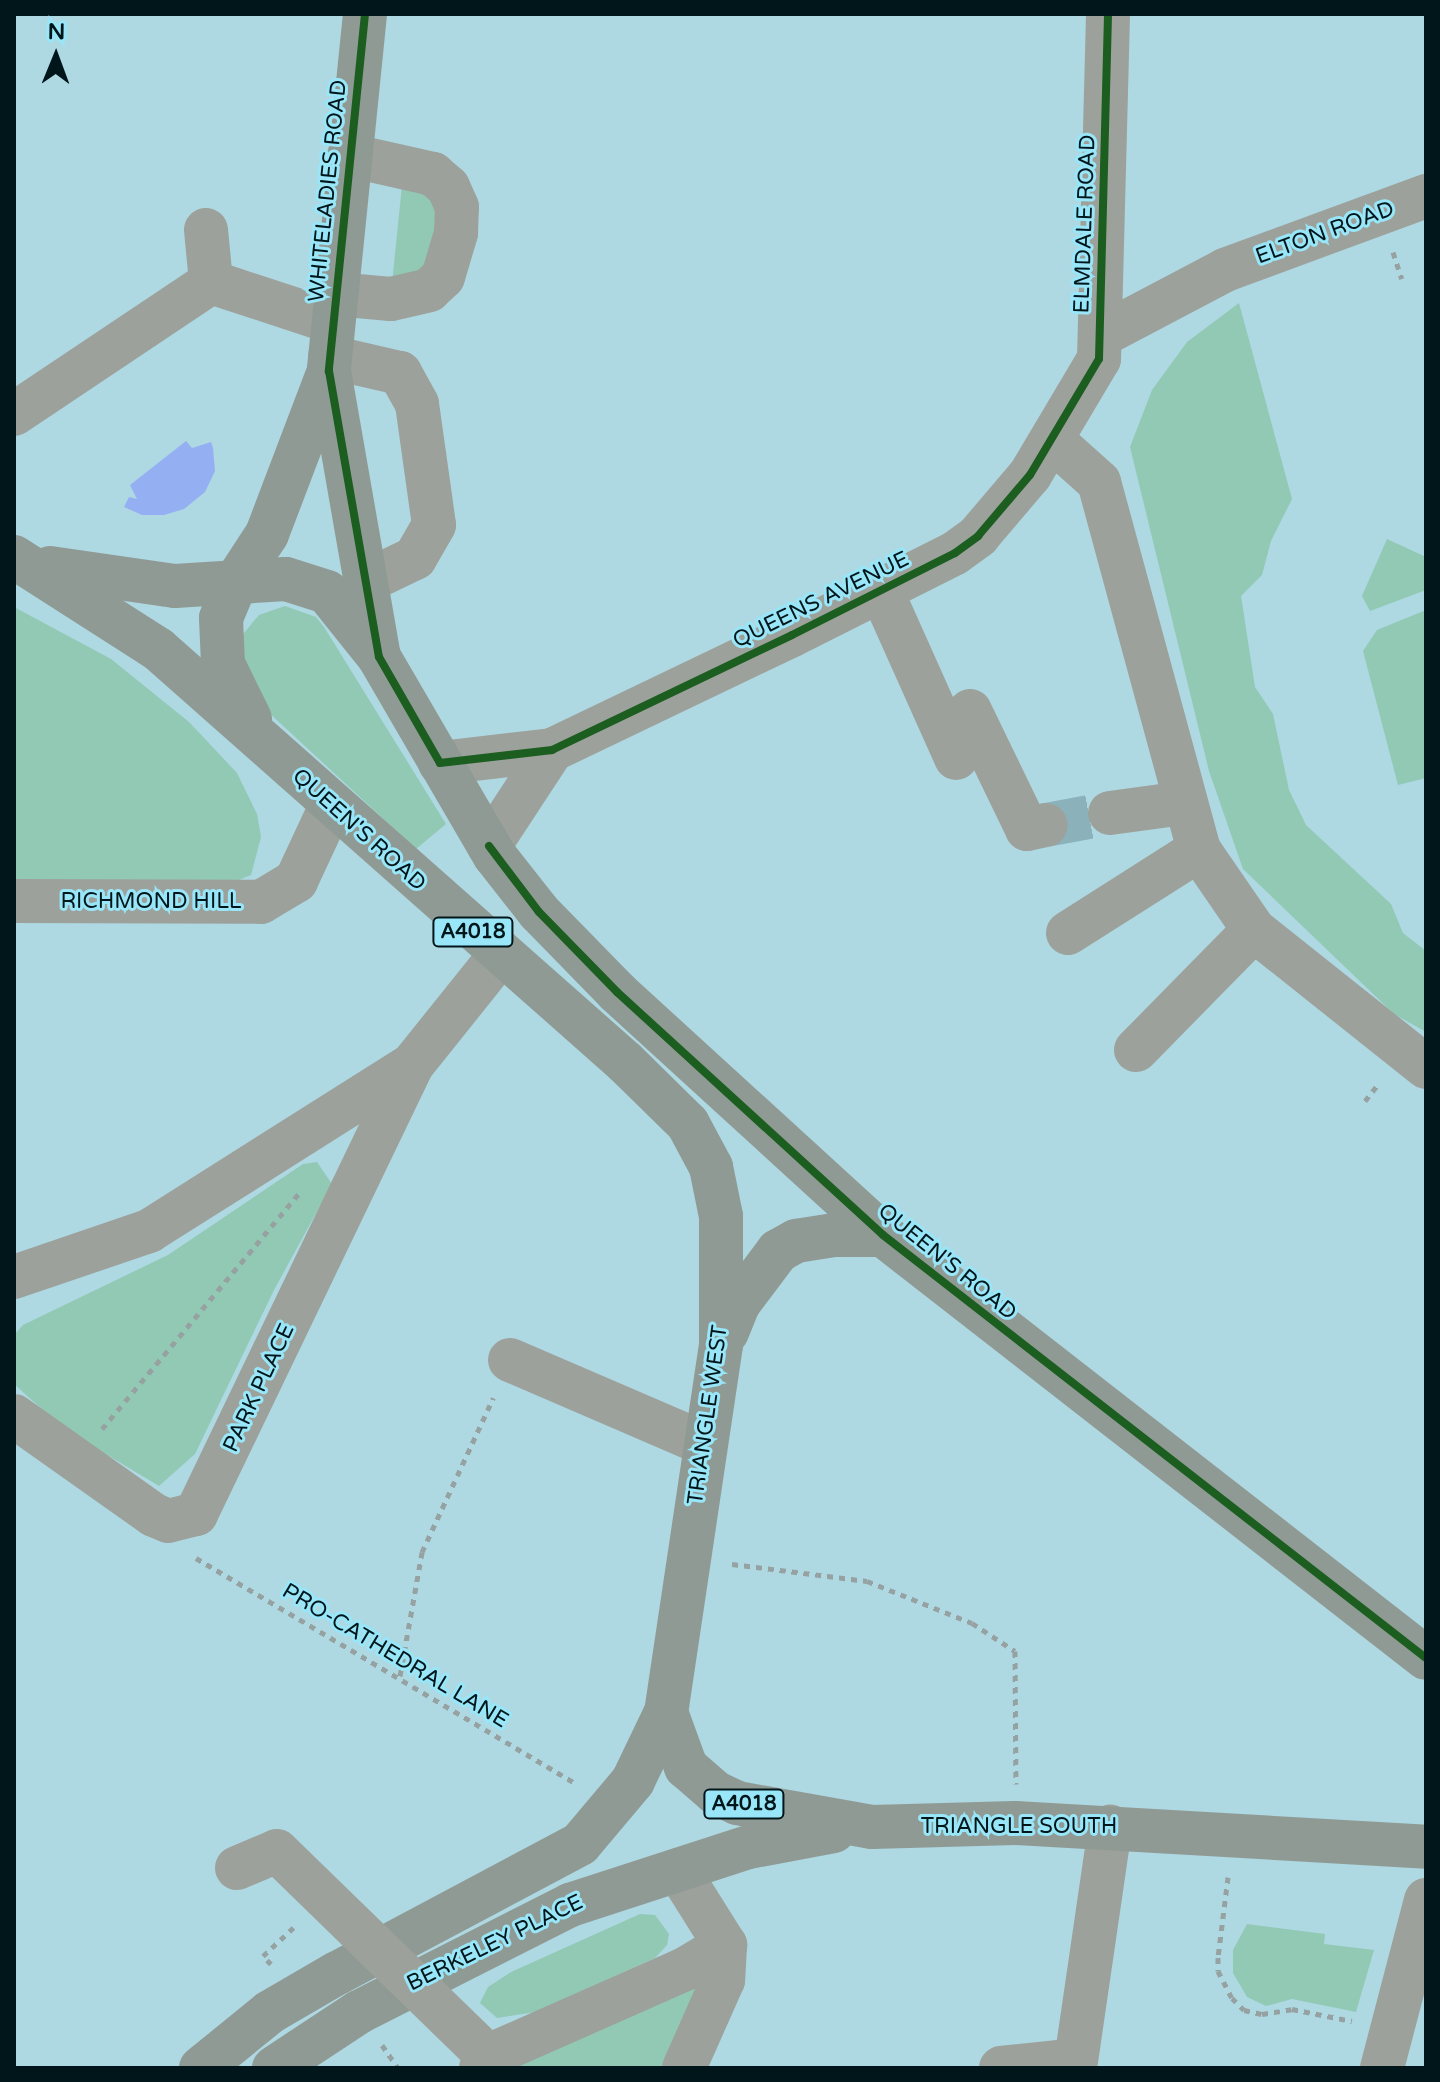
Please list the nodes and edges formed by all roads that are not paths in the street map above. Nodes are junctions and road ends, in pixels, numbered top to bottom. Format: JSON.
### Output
{"nodes":[{"id":1,"x":365,"y":14,"type":"edge"},
{"id":2,"x":1108,"y":14,"type":"edge"},
{"id":3,"x":349,"y":155,"type":"junction"},
{"id":4,"x":1426,"y":196,"type":"edge"},
{"id":5,"x":206,"y":230,"type":"dead end"},
{"id":6,"x":211,"y":282,"type":"junction"},
{"id":7,"x":332,"y":336,"type":"junction"},
{"id":8,"x":1099,"y":347,"type":"junction"},
{"id":9,"x":14,"y":414,"type":"edge"},
{"id":10,"x":1057,"y":434,"type":"junction"},
{"id":11,"x":21,"y":560,"type":"edge"},
{"id":12,"x":237,"y":580,"type":"junction"},
{"id":13,"x":367,"y":581,"type":"junction"},
{"id":14,"x":881,"y":590,"type":"junction"},
{"id":15,"x":379,"y":657,"type":"junction"},
{"id":16,"x":970,"y":711,"type":"dead end"},
{"id":17,"x":261,"y":739,"type":"junction"},
{"id":18,"x":552,"y":750,"type":"junction"},
{"id":19,"x":956,"y":758,"type":"dead end"},
{"id":20,"x":440,"y":763,"type":"junction"},
{"id":21,"x":1183,"y":803,"type":"junction"},
{"id":22,"x":331,"y":806,"type":"junction"},
{"id":23,"x":1110,"y":813,"type":"tunnel mouth"},
{"id":24,"x":1046,"y":825,"type":"tunnel mouth"},
{"id":25,"x":489,"y":846,"type":"junction"},
{"id":26,"x":1199,"y":850,"type":"junction"},
{"id":27,"x":14,"y":901,"type":"edge"},
{"id":28,"x":1254,"y":930,"type":"junction"},
{"id":29,"x":1068,"y":933,"type":"dead end"},
{"id":30,"x":500,"y":955,"type":"junction"},
{"id":31,"x":1136,"y":1050,"type":"dead end"},
{"id":32,"x":412,"y":1065,"type":"junction"},
{"id":33,"x":1426,"y":1067,"type":"edge"},
{"id":34,"x":688,"y":1124,"type":"joint"},
{"id":35,"x":883,"y":1235,"type":"junction"},
{"id":36,"x":14,"y":1277,"type":"edge"},
{"id":37,"x":721,"y":1345,"type":"junction"},
{"id":38,"x":510,"y":1360,"type":"road end"},
{"id":39,"x":14,"y":1416,"type":"edge"},
{"id":40,"x":703,"y":1443,"type":"junction"},
{"id":41,"x":1426,"y":1658,"type":"edge"},
{"id":42,"x":666,"y":1712,"type":"junction"},
{"id":43,"x":872,"y":1827,"type":"junction"},
{"id":44,"x":1110,"y":1827,"type":"junction"},
{"id":45,"x":1426,"y":1847,"type":"edge"},
{"id":46,"x":237,"y":1868,"type":"dead end"},
{"id":47,"x":678,"y":1870,"type":"junction"},
{"id":48,"x":1426,"y":1900,"type":"edge"},
{"id":49,"x":725,"y":1945,"type":"junction"},
{"id":50,"x":484,"y":2062,"type":"edge"},
{"id":51,"x":1076,"y":2064,"type":"edge"},
{"id":52,"x":201,"y":2068,"type":"edge"},
{"id":53,"x":274,"y":2068,"type":"edge"},
{"id":54,"x":684,"y":2068,"type":"edge"},
{"id":55,"x":1001,"y":2068,"type":"edge"},
{"id":56,"x":1382,"y":2068,"type":"edge"}],
"edges":[{"from":1,"to":3,"type":"main road","name":"WHITELADIES ROAD","number":"A4018"},
{"from":2,"to":8,"type":"street","name":"ELMDALE ROAD"},
{"from":3,"to":7,"type":"main road","name":"WHITELADIES ROAD","number":"A4018"},
{"from":3,"to":7,"type":"street"},
{"from":4,"to":8,"type":"street","name":"ELTON ROAD"},
{"from":5,"to":6,"type":"street"},
{"from":6,"to":7,"type":"street"},
{"from":6,"to":9,"type":"street"},
{"from":7,"to":12,"type":"main road","number":"A4018"},
{"from":7,"to":13,"type":"main road","number":"A4018"},
{"from":7,"to":13,"type":"street"},
{"from":8,"to":10,"type":"street","name":"ELMDALE ROAD"},
{"from":10,"to":14,"type":"street","name":"QUEENS AVENUE"},
{"from":10,"to":21,"type":"street"},
{"from":11,"to":12,"type":"main road","name":"QUEEN'S ROAD"},
{"from":11,"to":17,"type":"main road","name":"QUEEN'S ROAD"},
{"from":12,"to":15,"type":"main road","name":"QUEEN'S ROAD","number":"A4018"},
{"from":12,"to":17,"type":"main road","number":"A4018"},
{"from":13,"to":15,"type":"main road","number":"A4018"},
{"from":14,"to":18,"type":"street","name":"QUEENS AVENUE"},
{"from":14,"to":19,"type":"street"},
{"from":15,"to":20,"type":"main road","name":"QUEEN'S ROAD","number":"A4018"},
{"from":16,"to":24,"type":"street"},
{"from":17,"to":22,"type":"main road","name":"QUEEN'S ROAD","number":"A4018"},
{"from":18,"to":20,"type":"street"},
{"from":18,"to":25,"type":"street"},
{"from":20,"to":25,"type":"main road","name":"QUEEN'S ROAD","number":"A4018"},
{"from":21,"to":23,"type":"street"},
{"from":21,"to":26,"type":"street"},
{"from":22,"to":27,"type":"street","name":"RICHMOND HILL"},
{"from":22,"to":30,"type":"main road","name":"QUEEN'S ROAD","number":"A4018"},
{"from":25,"to":35,"type":"main road","name":"QUEEN'S ROAD","number":"A4018"},
{"from":26,"to":28,"type":"street"},
{"from":26,"to":29,"type":"street"},
{"from":28,"to":31,"type":"street"},
{"from":28,"to":33,"type":"street"},
{"from":30,"to":32,"type":"street","name":"PARK PLACE"},
{"from":30,"to":34,"type":"main road","name":"QUEEN'S ROAD","number":"A4018"},
{"from":32,"to":36,"type":"street","name":"PARK PLACE"},
{"from":32,"to":39,"type":"street","name":"PARK PLACE"},
{"from":34,"to":37,"type":"main road","name":"TRIANGLE WEST","number":"A4018"},
{"from":35,"to":37,"type":"main road","number":"A4018"},
{"from":35,"to":41,"type":"main road","name":"QUEEN'S ROAD","number":"A4018"},
{"from":37,"to":40,"type":"main road","name":"TRIANGLE WEST","number":"A4018"},
{"from":38,"to":40,"type":"street"},
{"from":40,"to":42,"type":"main road","name":"TRIANGLE WEST","number":"A4018"},
{"from":42,"to":43,"type":"main road","name":"TRIANGLE SOUTH","number":"A4018"},
{"from":42,"to":52,"type":"main road","name":"BERKELEY PLACE"},
{"from":43,"to":44,"type":"main road","name":"TRIANGLE SOUTH","number":"A4018"},
{"from":43,"to":47,"type":"main road","name":"BERKELEY PLACE"},
{"from":44,"to":45,"type":"main road","name":"TRIANGLE SOUTH","number":"A4018"},
{"from":44,"to":51,"type":"street"},
{"from":46,"to":50,"type":"street","bridge":true},
{"from":47,"to":49,"type":"street"},
{"from":47,"to":53,"type":"main road","name":"BERKELEY PLACE"},
{"from":48,"to":56,"type":"street"},
{"from":49,"to":50,"type":"street"},
{"from":49,"to":54,"type":"street"},
{"from":51,"to":55,"type":"street"}]}
